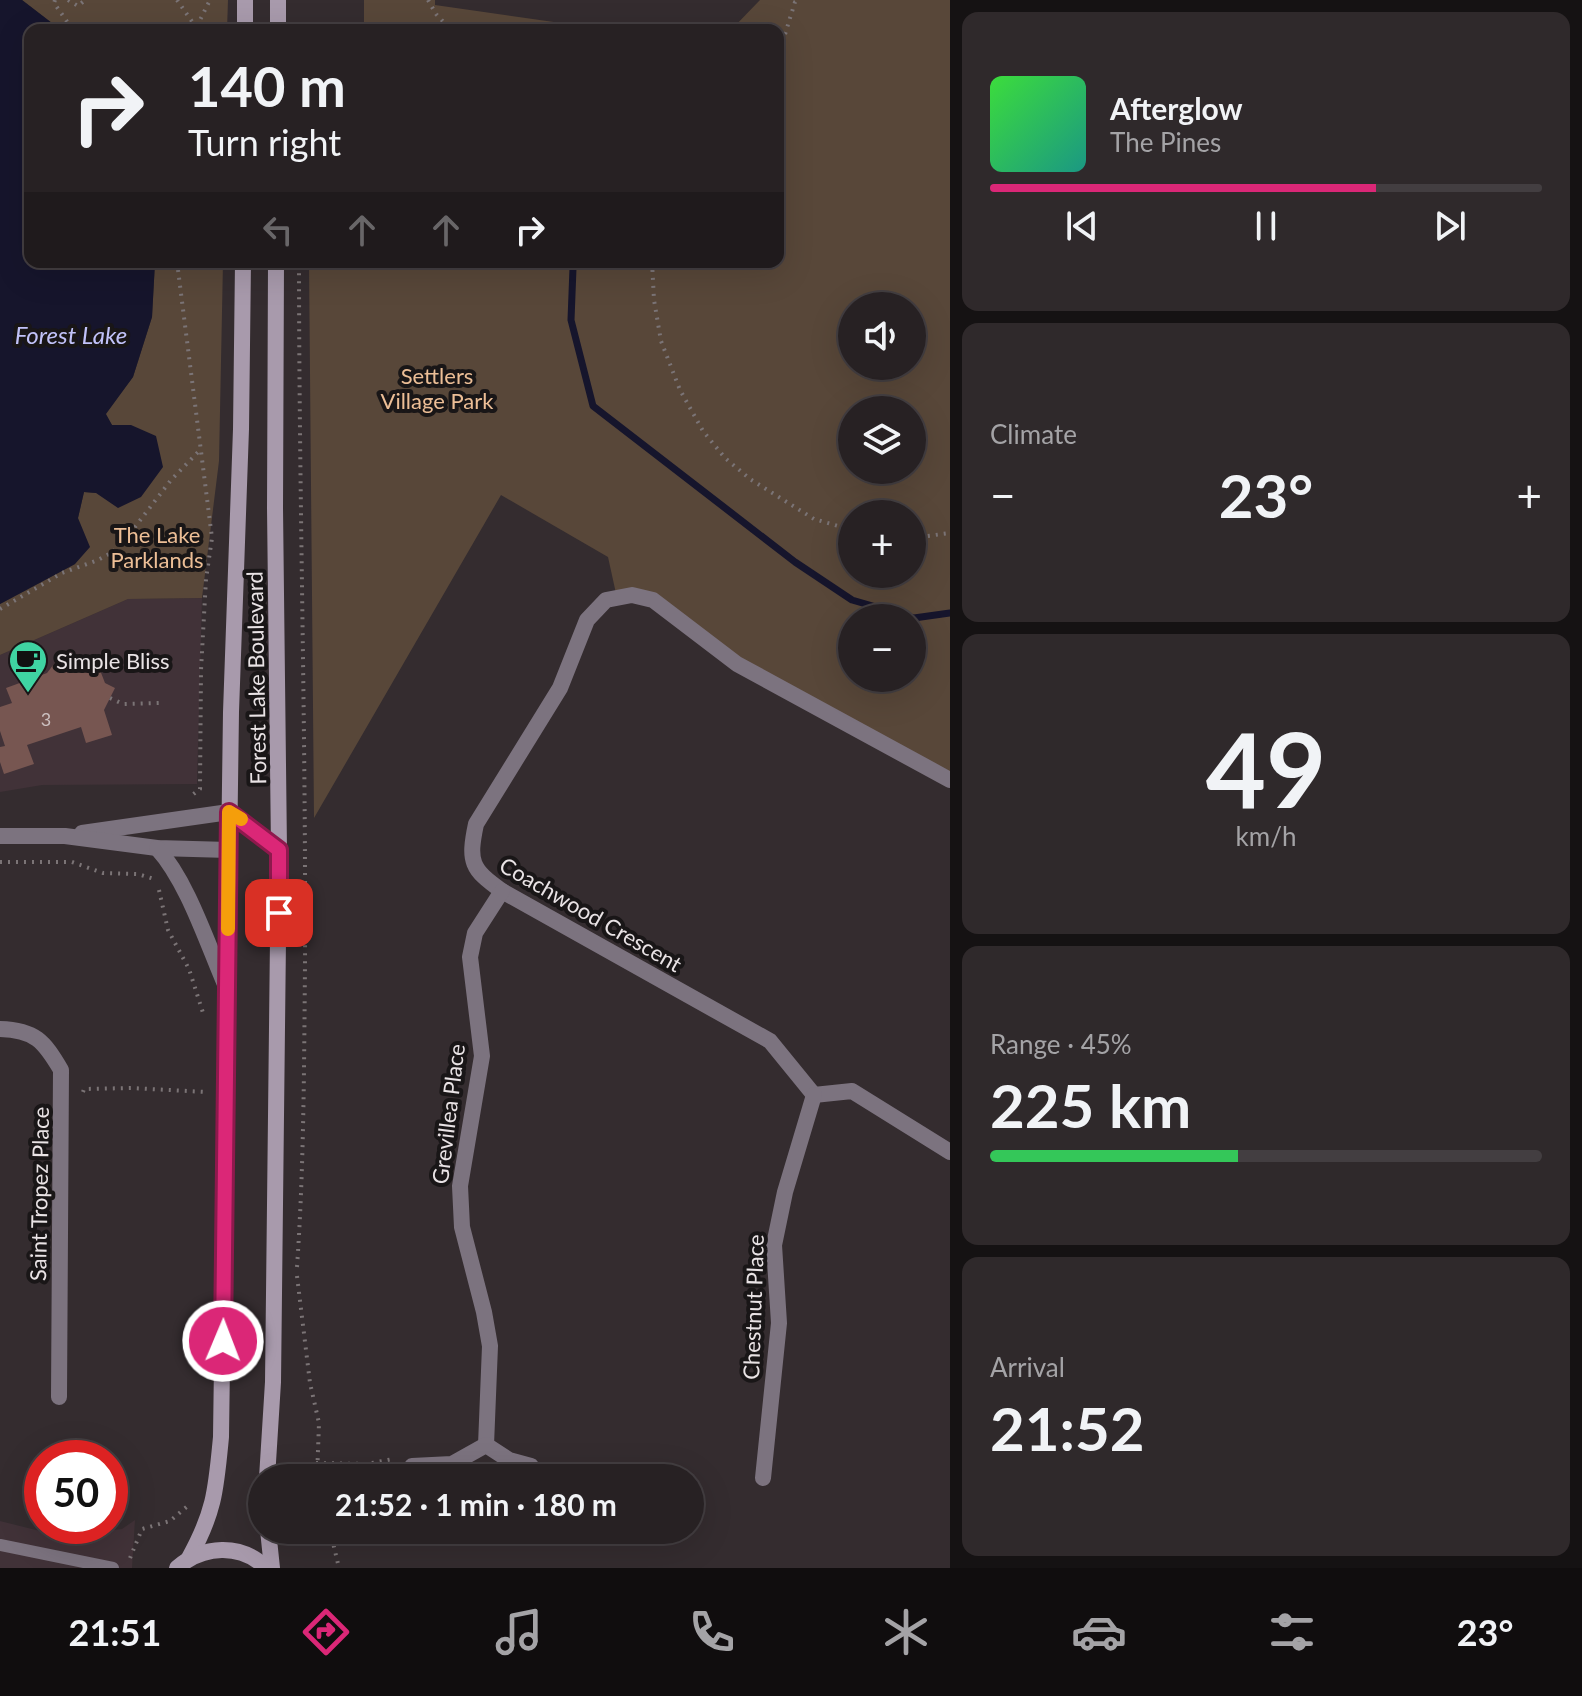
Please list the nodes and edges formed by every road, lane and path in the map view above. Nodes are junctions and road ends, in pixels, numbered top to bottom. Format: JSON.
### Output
{"nodes":[{"id":1,"x":55,"y":0,"type":"edge"},
{"id":2,"x":68,"y":0,"type":"edge"},
{"id":3,"x":85,"y":0,"type":"edge"},
{"id":4,"x":177,"y":0,"type":"edge"},
{"id":5,"x":210,"y":0,"type":"edge"},
{"id":6,"x":245,"y":0,"type":"edge"},
{"id":7,"x":278,"y":0,"type":"edge"},
{"id":8,"x":428,"y":0,"type":"edge"},
{"id":9,"x":796,"y":1,"type":"edge"},
{"id":10,"x":69,"y":24,"type":"edge"},
{"id":11,"x":195,"y":24,"type":"edge"},
{"id":12,"x":200,"y":24,"type":"edge"},
{"id":13,"x":245,"y":24,"type":"edge"},
{"id":14,"x":278,"y":24,"type":"edge"},
{"id":15,"x":445,"y":24,"type":"edge"},
{"id":16,"x":784,"y":38,"type":"edge"},
{"id":17,"x":178,"y":268,"type":"edge"},
{"id":18,"x":243,"y":268,"type":"edge"},
{"id":19,"x":276,"y":268,"type":"edge"},
{"id":20,"x":299,"y":268,"type":"edge"},
{"id":21,"x":652,"y":268,"type":"edge"},
{"id":22,"x":201,"y":449,"type":"junction"},
{"id":23,"x":838,"y":526,"type":"edge"},
{"id":24,"x":950,"y":533,"type":"edge"},
{"id":25,"x":926,"y":536,"type":"edge"},
{"id":26,"x":0,"y":609,"type":"edge"},
{"id":27,"x":110,"y":698,"type":"dead end"},
{"id":28,"x":161,"y":703,"type":"dead end"},
{"id":29,"x":950,"y":780,"type":"edge"},
{"id":30,"x":229,"y":812,"type":"junction"},
{"id":31,"x":279,"y":815,"type":"junction"},
{"id":32,"x":191,"y":819,"type":"junction"},
{"id":33,"x":256,"y":830,"type":"junction"},
{"id":34,"x":0,"y":836,"type":"edge"},
{"id":35,"x":65,"y":836,"type":"junction"},
{"id":36,"x":157,"y":848,"type":"junction"},
{"id":37,"x":229,"y":850,"type":"junction"},
{"id":38,"x":279,"y":850,"type":"junction"},
{"id":39,"x":0,"y":862,"type":"edge"},
{"id":40,"x":181,"y":885,"type":"junction"},
{"id":41,"x":502,"y":891,"type":"junction"},
{"id":42,"x":161,"y":893,"type":"junction"},
{"id":43,"x":227,"y":989,"type":"junction"},
{"id":44,"x":205,"y":1028,"type":"dead end"},
{"id":45,"x":0,"y":1029,"type":"edge"},
{"id":46,"x":206,"y":1092,"type":"dead end"},
{"id":47,"x":814,"y":1095,"type":"junction"},
{"id":48,"x":80,"y":1100,"type":"dead end"},
{"id":49,"x":950,"y":1152,"type":"edge"},
{"id":50,"x":59,"y":1397,"type":"dead end"},
{"id":51,"x":486,"y":1445,"type":"junction"},
{"id":52,"x":316,"y":1463,"type":"joint"},
{"id":53,"x":268,"y":1464,"type":"edge"},
{"id":54,"x":367,"y":1464,"type":"edge"},
{"id":55,"x":367,"y":1464,"type":"edge"},
{"id":56,"x":409,"y":1464,"type":"edge"},
{"id":57,"x":452,"y":1464,"type":"edge"},
{"id":58,"x":524,"y":1464,"type":"edge"},
{"id":59,"x":763,"y":1478,"type":"dead end"},
{"id":60,"x":194,"y":1490,"type":"dead end"},
{"id":61,"x":268,"y":1544,"type":"edge"},
{"id":62,"x":333,"y":1544,"type":"edge"},
{"id":63,"x":0,"y":1545,"type":"edge"},
{"id":64,"x":183,"y":1563,"type":"edge"},
{"id":65,"x":113,"y":1568,"type":"edge"},
{"id":66,"x":126,"y":1568,"type":"edge"},
{"id":67,"x":269,"y":1568,"type":"edge"},
{"id":68,"x":339,"y":1568,"type":"edge"}],
"edges":[{"from":1,"to":10,"type":"path"},
{"from":2,"to":3,"type":"path"},
{"from":4,"to":11,"type":"path"},
{"from":5,"to":12,"type":"path"},
{"from":6,"to":13,"type":"main road"},
{"from":7,"to":14,"type":"main road"},
{"from":8,"to":15,"type":"path"},
{"from":9,"to":16,"type":"path"},
{"from":17,"to":22,"type":"path"},
{"from":18,"to":30,"type":"main road","name":"Forest Lake Boulevard"},
{"from":19,"to":31,"type":"main road","name":"Forest Lake Boulevard"},
{"from":20,"to":52,"type":"path"},
{"from":21,"to":23,"type":"path"},
{"from":22,"to":26,"type":"path"},
{"from":22,"to":32,"type":"path"},
{"from":24,"to":25,"type":"path"},
{"from":27,"to":28,"type":"path"},
{"from":29,"to":41,"type":"street","name":"Coachwood Crescent"},
{"from":30,"to":32,"type":"street"},
{"from":30,"to":33,"type":"main road"},
{"from":30,"to":37,"type":"main road","name":"Forest Lake Boulevard"},
{"from":31,"to":33,"type":"main road"},
{"from":31,"to":38,"type":"main road","name":"Forest Lake Boulevard"},
{"from":32,"to":35,"type":"street"},
{"from":33,"to":37,"type":"main road"},
{"from":33,"to":38,"type":"main road"},
{"from":34,"to":35,"type":"street"},
{"from":35,"to":36,"type":"street"},
{"from":36,"to":37,"type":"street"},
{"from":36,"to":40,"type":"street"},
{"from":37,"to":43,"type":"main road","name":"Forest Lake Boulevard"},
{"from":38,"to":53,"type":"main road","name":"Forest Lake Boulevard"},
{"from":39,"to":42,"type":"path"},
{"from":40,"to":42,"type":"path"},
{"from":40,"to":43,"type":"street"},
{"from":41,"to":47,"type":"street","name":"Coachwood Crescent"},
{"from":41,"to":51,"type":"street","name":"Grevillea Place"},
{"from":42,"to":44,"type":"path"},
{"from":43,"to":64,"type":"main road","name":"Forest Lake Boulevard"},
{"from":45,"to":50,"type":"street","name":"Saint Tropez Place"},
{"from":46,"to":48,"type":"path"},
{"from":47,"to":49,"type":"street"},
{"from":47,"to":59,"type":"street","name":"Chestnut Place"},
{"from":51,"to":57,"type":"street"},
{"from":51,"to":58,"type":"street"},
{"from":52,"to":54,"type":"path"},
{"from":55,"to":56,"type":"path"},
{"from":60,"to":66,"type":"path"},
{"from":61,"to":67,"type":"main road"},
{"from":62,"to":68,"type":"path"},
{"from":63,"to":65,"type":"lane"},
{"from":64,"to":67,"type":"main road"}]}
